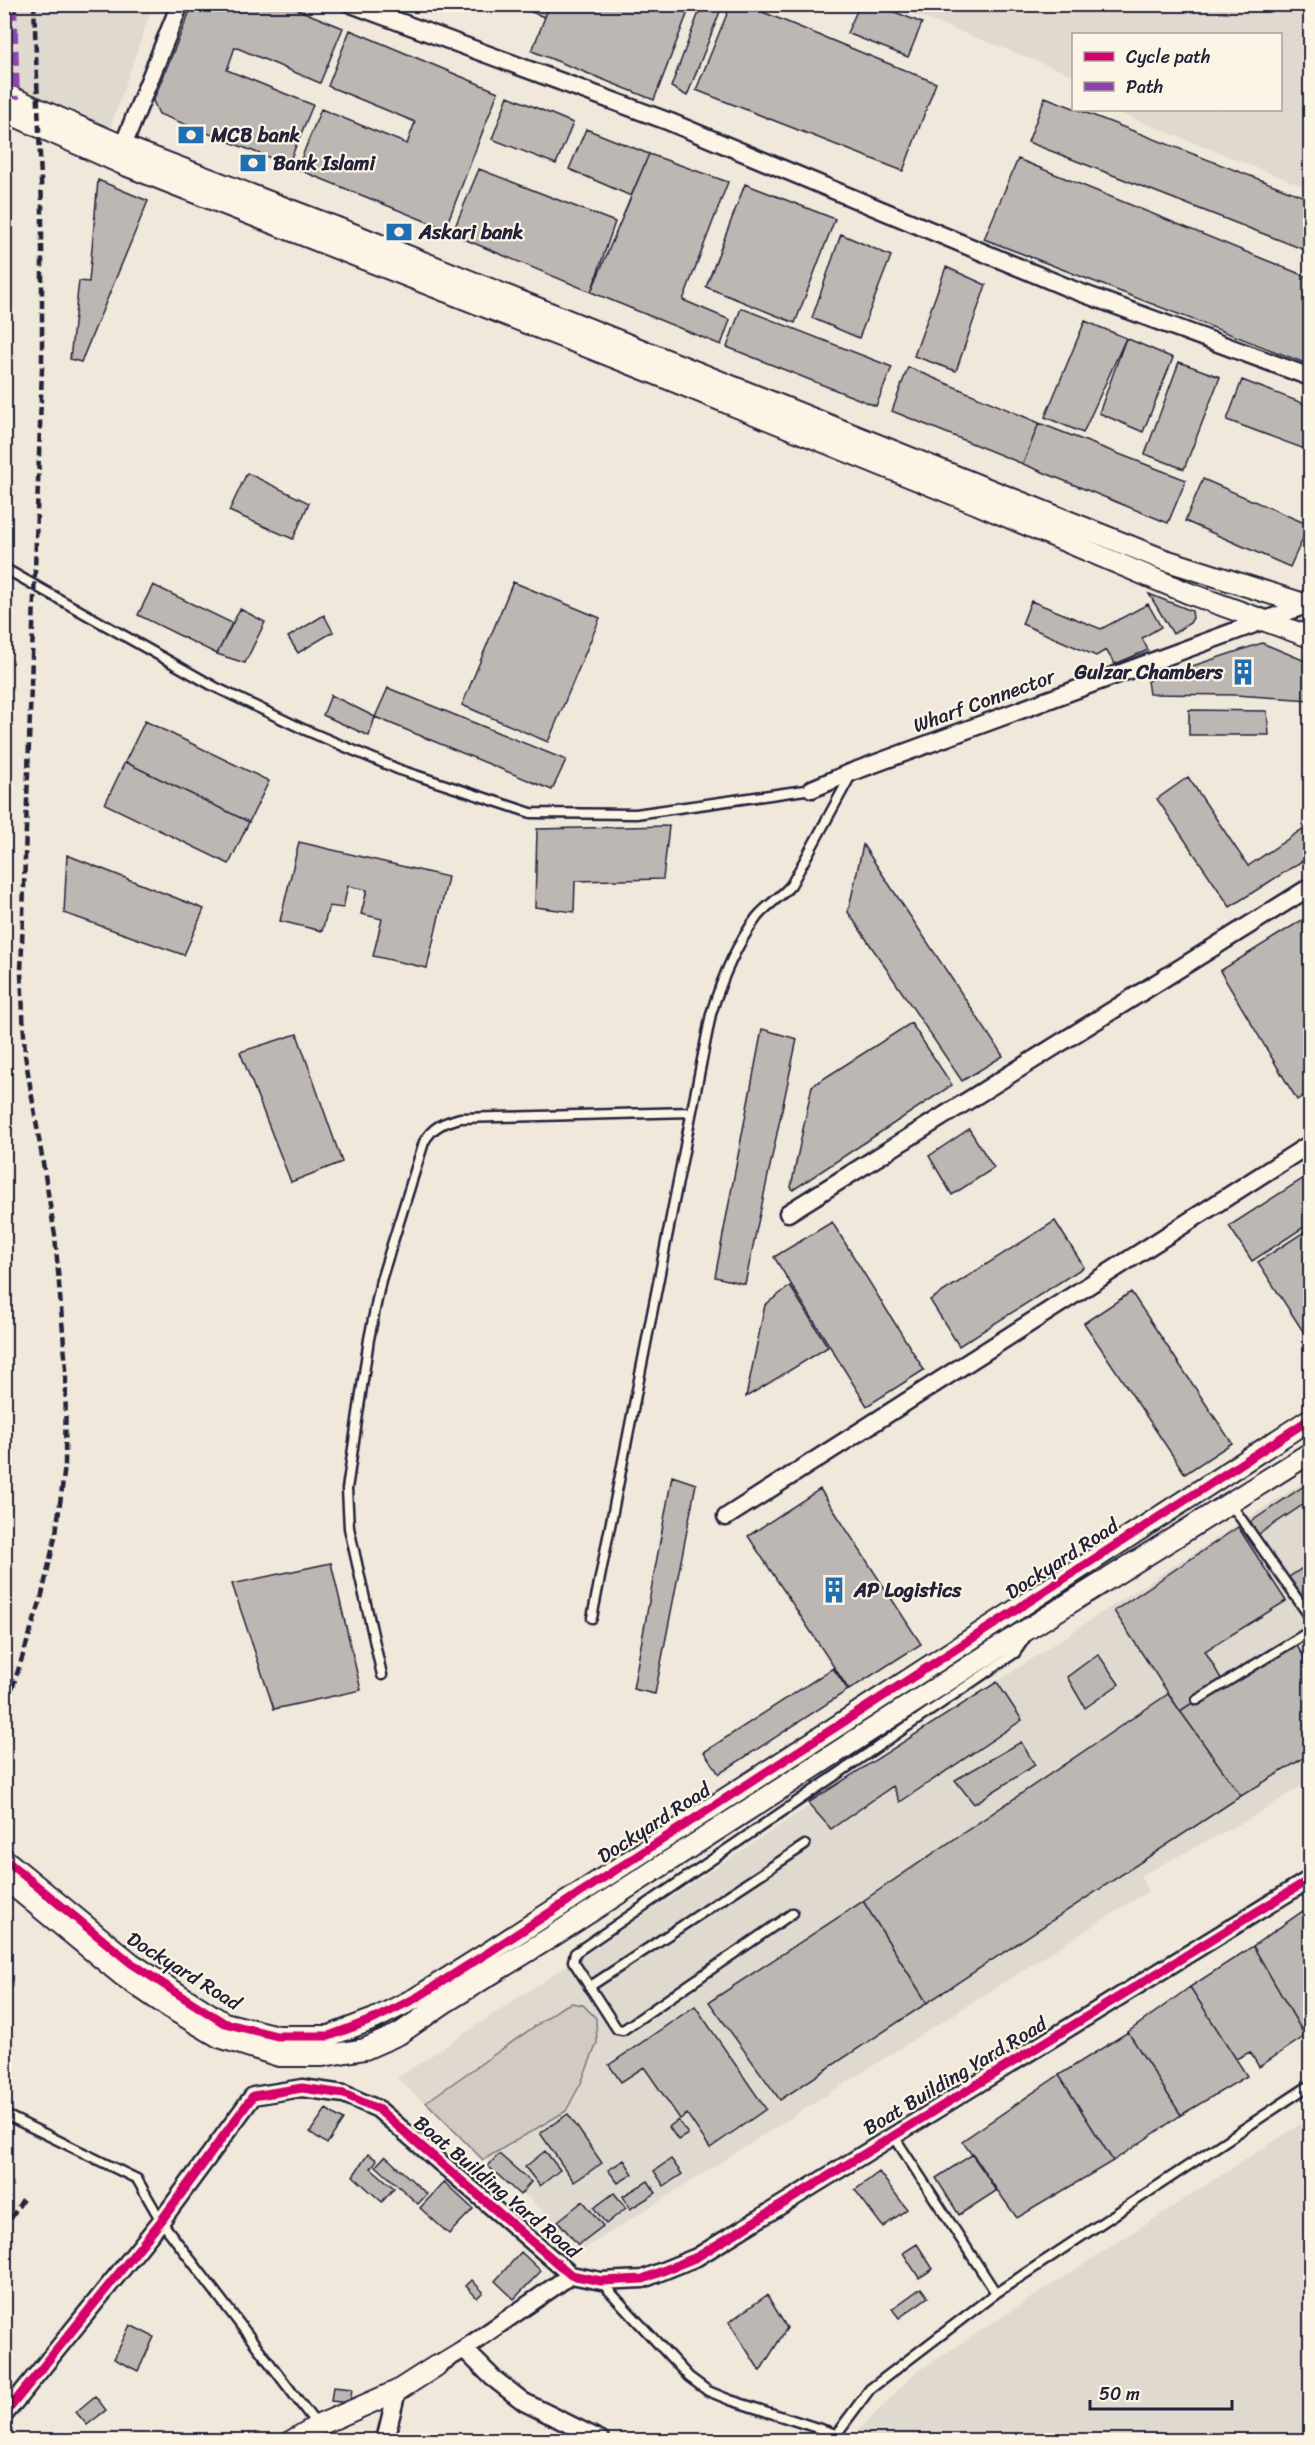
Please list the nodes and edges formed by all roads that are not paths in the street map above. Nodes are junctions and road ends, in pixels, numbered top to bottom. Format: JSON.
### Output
{"nodes":[{"id":1,"x":180,"y":4,"type":"edge"},
{"id":2,"x":351,"y":4,"type":"edge"},
{"id":3,"x":4,"y":94,"type":"edge"},
{"id":4,"x":4,"y":111,"type":"edge"},
{"id":5,"x":123,"y":146,"type":"junction"},
{"id":6,"x":1311,"y":377,"type":"edge"},
{"id":7,"x":4,"y":568,"type":"edge"},
{"id":8,"x":1308,"y":605,"type":"edge"},
{"id":9,"x":1262,"y":621,"type":"junction"},
{"id":10,"x":1311,"y":637,"type":"edge"},
{"id":11,"x":852,"y":772,"type":"junction"},
{"id":12,"x":812,"y":789,"type":"joint"},
{"id":13,"x":1311,"y":887,"type":"edge"},
{"id":14,"x":692,"y":1112,"type":"junction"},
{"id":15,"x":1311,"y":1144,"type":"edge"},
{"id":16,"x":788,"y":1212,"type":"dead end"},
{"id":17,"x":1311,"y":1419,"type":"edge"},
{"id":18,"x":1311,"y":1453,"type":"edge"},
{"id":19,"x":1230,"y":1503,"type":"junction"},
{"id":20,"x":726,"y":1517,"type":"dead end"},
{"id":21,"x":1311,"y":1617,"type":"edge"},
{"id":22,"x":592,"y":1618,"type":"dead end"},
{"id":23,"x":1032,"y":1626,"type":"junction"},
{"id":24,"x":1311,"y":1631,"type":"edge"},
{"id":25,"x":382,"y":1676,"type":"dead end"},
{"id":26,"x":1197,"y":1700,"type":"dead end"},
{"id":27,"x":805,"y":1845,"type":"dead end"},
{"id":28,"x":4,"y":1859,"type":"edge"},
{"id":29,"x":4,"y":1878,"type":"edge"},
{"id":30,"x":1311,"y":1879,"type":"edge"},
{"id":31,"x":793,"y":1913,"type":"dead end"},
{"id":32,"x":589,"y":1987,"type":"junction"},
{"id":33,"x":1311,"y":2085,"type":"edge"},
{"id":34,"x":4,"y":2114,"type":"edge"},
{"id":35,"x":892,"y":2135,"type":"junction"},
{"id":36,"x":161,"y":2221,"type":"junction"},
{"id":37,"x":571,"y":2275,"type":"junction"},
{"id":38,"x":601,"y":2281,"type":"junction"},
{"id":39,"x":996,"y":2293,"type":"junction"},
{"id":40,"x":464,"y":2349,"type":"junction"},
{"id":41,"x":436,"y":2366,"type":"joint"},
{"id":42,"x":397,"y":2391,"type":"junction"},
{"id":43,"x":4,"y":2415,"type":"edge"},
{"id":44,"x":317,"y":2426,"type":"junction"},
{"id":45,"x":834,"y":2437,"type":"edge"},
{"id":46,"x":293,"y":2440,"type":"edge"},
{"id":47,"x":385,"y":2440,"type":"edge"},
{"id":48,"x":601,"y":2440,"type":"edge"}],
"edges":[{"from":1,"to":5,"type":"street"},
{"from":2,"to":6,"type":"street"},
{"from":3,"to":5,"type":"street"},
{"from":4,"to":9,"type":"street"},
{"from":5,"to":8,"type":"street"},
{"from":7,"to":12,"type":"lane"},
{"from":8,"to":9,"type":"street","name":"Wharf Connector"},
{"from":9,"to":10,"type":"street"},
{"from":9,"to":11,"type":"street","name":"Wharf Connector"},
{"from":11,"to":12,"type":"street","name":"Wharf Connector"},
{"from":11,"to":14,"type":"lane"},
{"from":13,"to":16,"type":"street"},
{"from":14,"to":22,"type":"lane"},
{"from":14,"to":25,"type":"lane"},
{"from":15,"to":20,"type":"street"},
{"from":17,"to":28,"type":"street","name":"Dockyard Road"},
{"from":18,"to":19,"type":"street","name":"Dockyard Road"},
{"from":19,"to":21,"type":"lane"},
{"from":19,"to":23,"type":"street","name":"Dockyard Road"},
{"from":23,"to":29,"type":"street","name":"Dockyard Road"},
{"from":23,"to":32,"type":"lane"},
{"from":24,"to":26,"type":"lane"},
{"from":27,"to":32,"type":"lane"},
{"from":30,"to":35,"type":"street","name":"Boat Building Yard Road"},
{"from":31,"to":32,"type":"lane"},
{"from":33,"to":39,"type":"lane"},
{"from":34,"to":36,"type":"lane"},
{"from":35,"to":38,"type":"street","name":"Boat Building Yard Road"},
{"from":35,"to":39,"type":"lane"},
{"from":36,"to":37,"type":"street","name":"Boat Building Yard Road"},
{"from":36,"to":43,"type":"street","name":"Boat Building Yard Road"},
{"from":36,"to":44,"type":"lane"},
{"from":37,"to":38,"type":"street","name":"Boat Building Yard Road"},
{"from":37,"to":40,"type":"street"},
{"from":38,"to":45,"type":"lane"},
{"from":39,"to":45,"type":"lane"},
{"from":40,"to":41,"type":"street"},
{"from":40,"to":48,"type":"street"},
{"from":41,"to":42,"type":"street"},
{"from":42,"to":44,"type":"street"},
{"from":42,"to":47,"type":"street"},
{"from":44,"to":46,"type":"street"}]}
